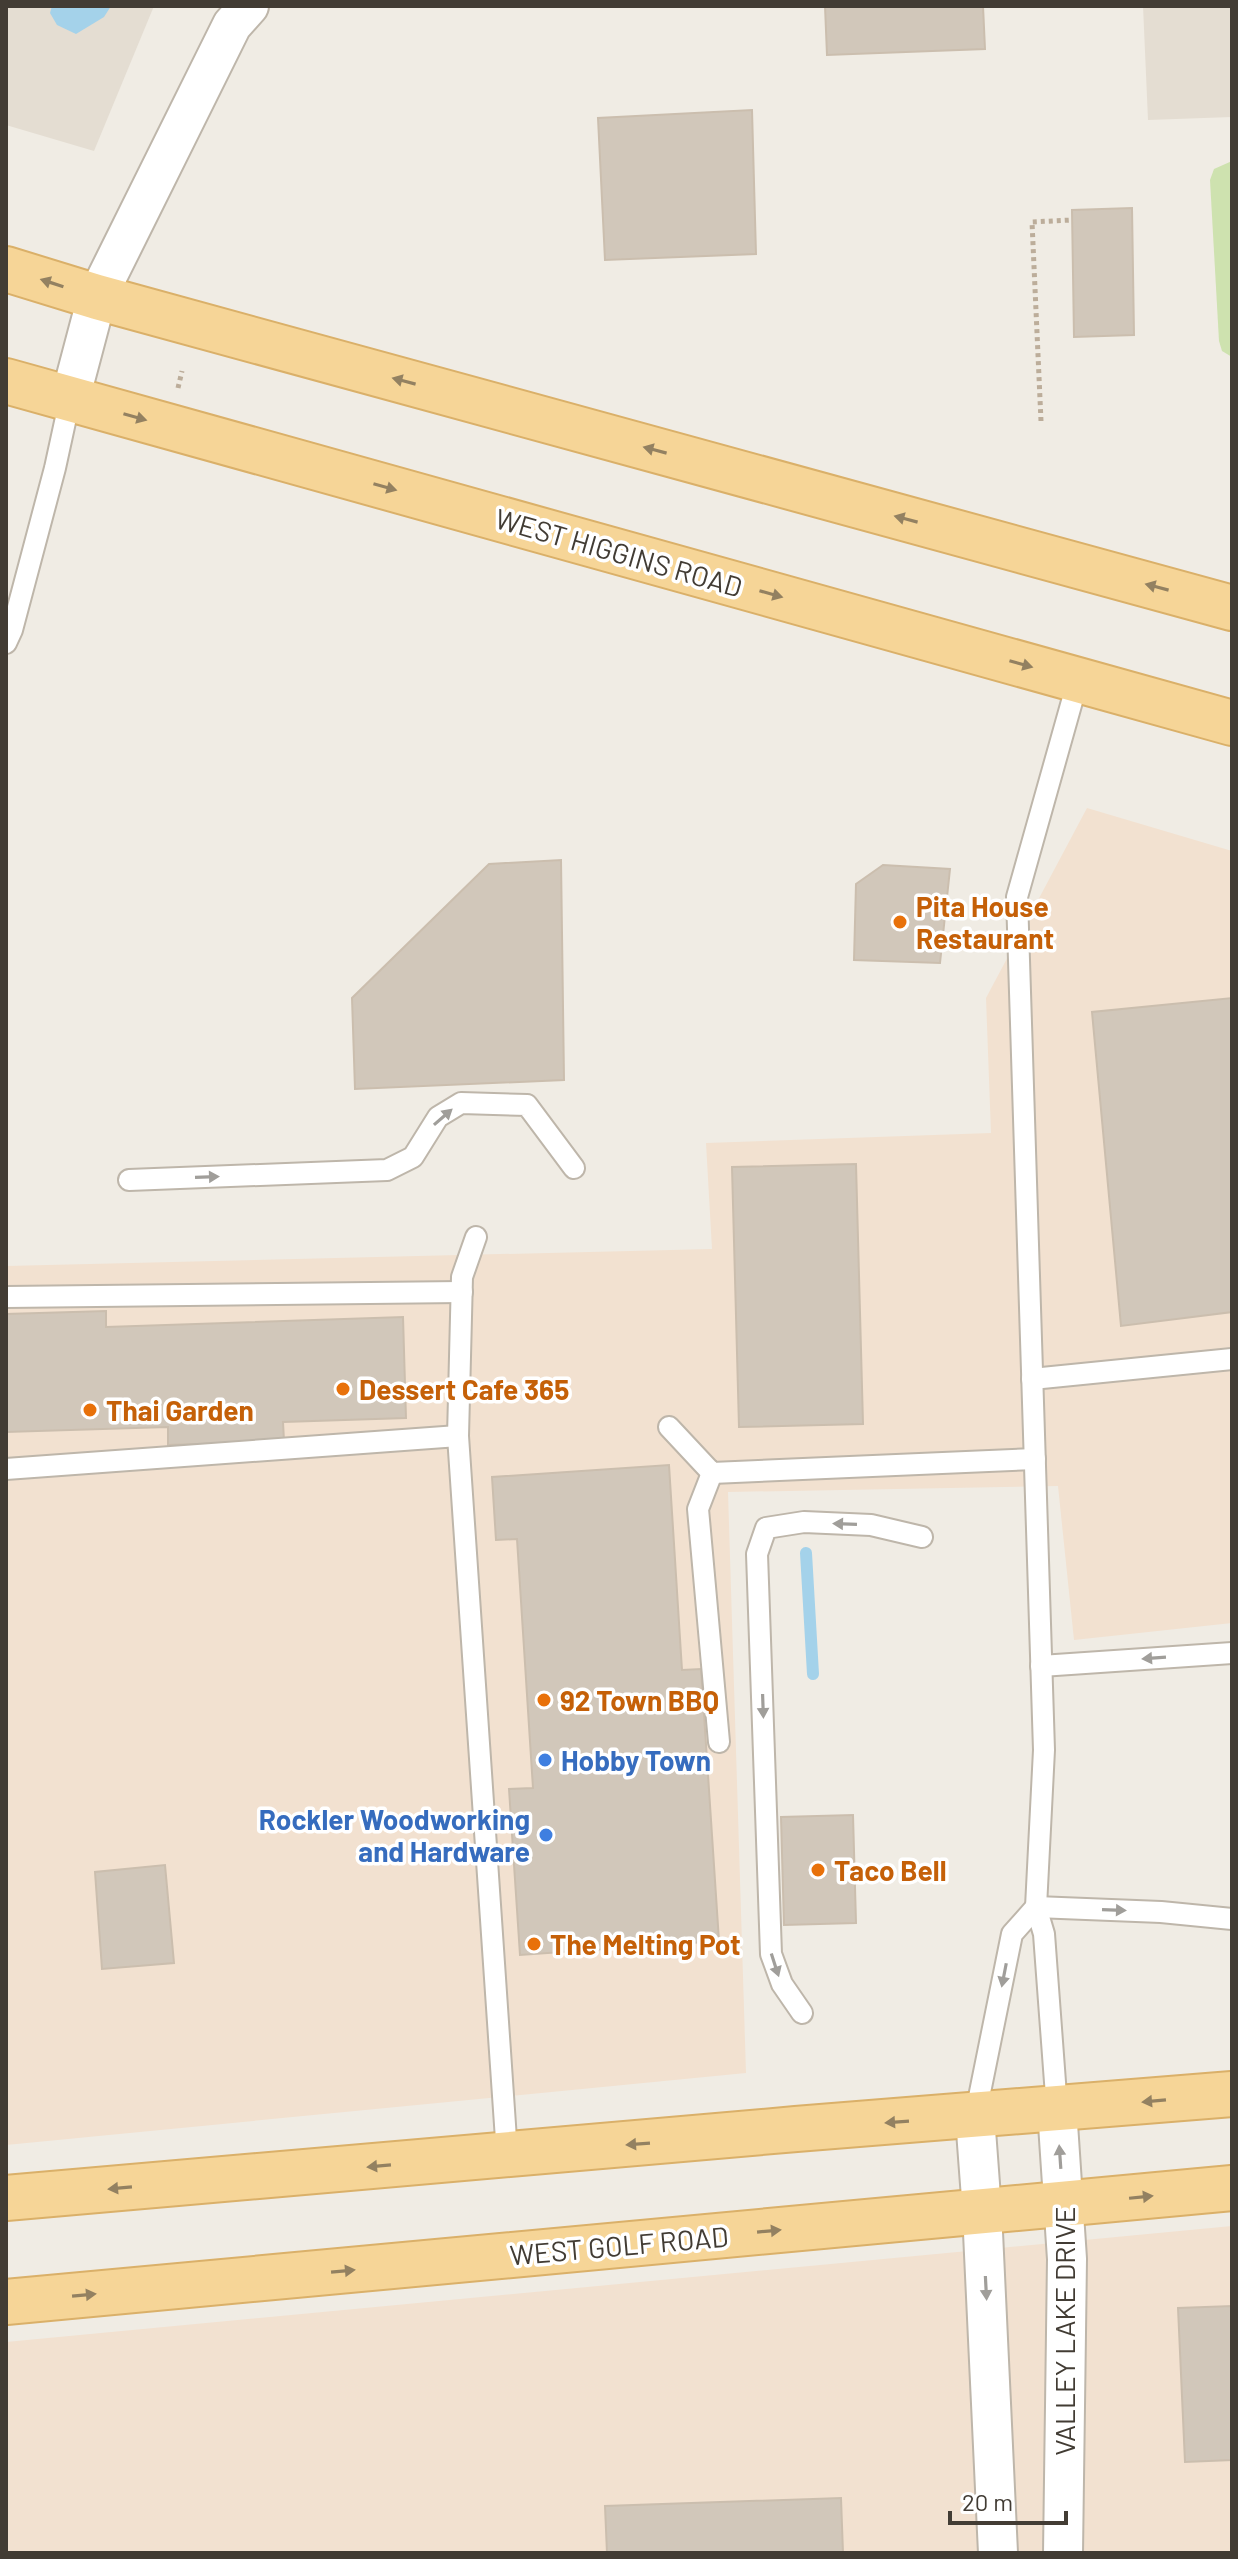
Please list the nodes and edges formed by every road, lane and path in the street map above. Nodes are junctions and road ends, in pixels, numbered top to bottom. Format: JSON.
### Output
{"nodes":[{"id":1,"x":249,"y":6,"type":"edge"},
{"id":2,"x":1072,"y":220,"type":"dead end"},
{"id":3,"x":6,"y":269,"type":"edge"},
{"id":4,"x":97,"y":297,"type":"junction"},
{"id":5,"x":182,"y":371,"type":"dead end"},
{"id":6,"x":6,"y":381,"type":"edge"},
{"id":7,"x":177,"y":393,"type":"dead end"},
{"id":8,"x":70,"y":399,"type":"junction"},
{"id":9,"x":1041,"y":421,"type":"dead end"},
{"id":10,"x":1232,"y":608,"type":"edge"},
{"id":11,"x":6,"y":643,"type":"edge"},
{"id":12,"x":1078,"y":680,"type":"junction"},
{"id":13,"x":1232,"y":723,"type":"edge"},
{"id":14,"x":574,"y":1168,"type":"dead end"},
{"id":15,"x":129,"y":1180,"type":"dead end"},
{"id":16,"x":476,"y":1237,"type":"dead end"},
{"id":17,"x":462,"y":1292,"type":"junction"},
{"id":18,"x":6,"y":1297,"type":"edge"},
{"id":19,"x":1232,"y":1359,"type":"edge"},
{"id":20,"x":1032,"y":1379,"type":"junction"},
{"id":21,"x":669,"y":1427,"type":"dead end"},
{"id":22,"x":458,"y":1436,"type":"junction"},
{"id":23,"x":1035,"y":1459,"type":"junction"},
{"id":24,"x":6,"y":1469,"type":"edge"},
{"id":25,"x":712,"y":1473,"type":"junction"},
{"id":26,"x":922,"y":1537,"type":"dead end"},
{"id":27,"x":1232,"y":1653,"type":"edge"},
{"id":28,"x":1041,"y":1666,"type":"junction"},
{"id":29,"x":719,"y":1742,"type":"dead end"},
{"id":30,"x":1036,"y":1907,"type":"junction"},
{"id":31,"x":1232,"y":1919,"type":"edge"},
{"id":32,"x":802,"y":2013,"type":"dead end"},
{"id":33,"x":1232,"y":2094,"type":"edge"},
{"id":34,"x":1057,"y":2109,"type":"junction"},
{"id":35,"x":975,"y":2117,"type":"junction"},
{"id":36,"x":507,"y":2154,"type":"junction"},
{"id":37,"x":1232,"y":2188,"type":"edge"},
{"id":38,"x":6,"y":2198,"type":"edge"},
{"id":39,"x":1063,"y":2205,"type":"junction"},
{"id":40,"x":982,"y":2211,"type":"junction"},
{"id":41,"x":6,"y":2302,"type":"edge"},
{"id":42,"x":998,"y":2553,"type":"edge"},
{"id":43,"x":1063,"y":2553,"type":"edge"}],
"edges":[{"from":1,"to":4,"type":"street"},
{"from":2,"to":9,"type":"path"},
{"from":4,"to":3,"type":"main road","one_way":true},
{"from":4,"to":8,"type":"street"},
{"from":10,"to":4,"type":"main road","one_way":true},
{"from":5,"to":7,"type":"path"},
{"from":6,"to":8,"type":"main road","name":"WEST HIGGINS ROAD"},
{"from":8,"to":11,"type":"lane"},
{"from":8,"to":12,"type":"main road","name":"WEST HIGGINS ROAD","one_way":true},
{"from":12,"to":13,"type":"main road","name":"WEST HIGGINS ROAD"},
{"from":12,"to":20,"type":"lane"},
{"from":15,"to":14,"type":"lane","one_way":true},
{"from":16,"to":17,"type":"lane"},
{"from":17,"to":18,"type":"lane"},
{"from":17,"to":22,"type":"lane"},
{"from":19,"to":20,"type":"lane"},
{"from":20,"to":23,"type":"lane"},
{"from":21,"to":25,"type":"lane"},
{"from":22,"to":24,"type":"lane"},
{"from":22,"to":36,"type":"lane"},
{"from":23,"to":25,"type":"lane"},
{"from":23,"to":28,"type":"lane"},
{"from":25,"to":29,"type":"lane"},
{"from":26,"to":32,"type":"lane","one_way":true},
{"from":27,"to":28,"type":"lane","one_way":true},
{"from":28,"to":30,"type":"lane"},
{"from":30,"to":31,"type":"lane","one_way":true},
{"from":30,"to":34,"type":"lane"},
{"from":30,"to":35,"type":"lane","one_way":true},
{"from":33,"to":34,"type":"main road","one_way":true},
{"from":34,"to":35,"type":"main road"},
{"from":39,"to":34,"type":"street","name":"VALLEY LAKE DRIVE","one_way":true},
{"from":35,"to":36,"type":"main road","one_way":true},
{"from":35,"to":40,"type":"street"},
{"from":36,"to":38,"type":"main road","one_way":true},
{"from":39,"to":37,"type":"main road","name":"WEST GOLF ROAD","one_way":true},
{"from":39,"to":40,"type":"main road","name":"WEST GOLF ROAD"},
{"from":39,"to":43,"type":"street","name":"VALLEY LAKE DRIVE"},
{"from":41,"to":40,"type":"main road","name":"WEST GOLF ROAD","one_way":true},
{"from":40,"to":42,"type":"street","one_way":true}]}
